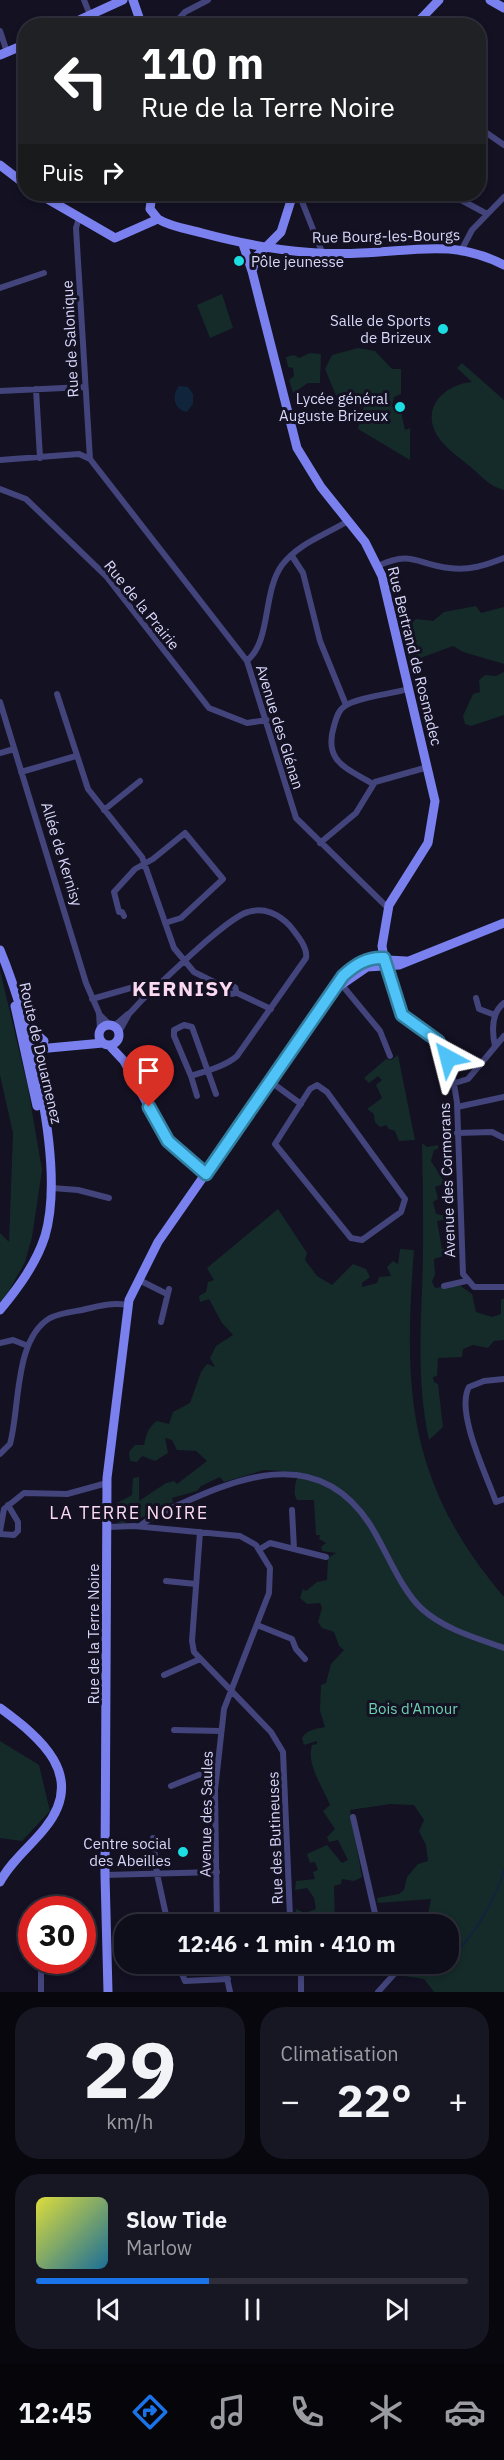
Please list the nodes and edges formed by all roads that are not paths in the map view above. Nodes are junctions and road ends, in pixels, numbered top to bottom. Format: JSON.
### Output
{"nodes":[{"id":1,"x":84,"y":0,"type":"edge"},
{"id":2,"x":123,"y":0,"type":"edge"},
{"id":3,"x":132,"y":0,"type":"edge"},
{"id":4,"x":208,"y":0,"type":"edge"},
{"id":5,"x":439,"y":0,"type":"edge"},
{"id":6,"x":490,"y":0,"type":"edge"},
{"id":7,"x":499,"y":0,"type":"edge"},
{"id":8,"x":504,"y":6,"type":"edge"},
{"id":9,"x":90,"y":15,"type":"junction"},
{"id":10,"x":83,"y":18,"type":"edge"},
{"id":11,"x":92,"y":18,"type":"edge"},
{"id":12,"x":139,"y":18,"type":"edge"},
{"id":13,"x":179,"y":18,"type":"edge"},
{"id":14,"x":422,"y":18,"type":"edge"},
{"id":15,"x":0,"y":31,"type":"edge"},
{"id":16,"x":18,"y":47,"type":"edge"},
{"id":17,"x":3,"y":53,"type":"edge"},
{"id":18,"x":486,"y":133,"type":"edge"},
{"id":19,"x":504,"y":145,"type":"edge"},
{"id":20,"x":0,"y":165,"type":"edge"},
{"id":21,"x":18,"y":179,"type":"edge"},
{"id":22,"x":504,"y":197,"type":"edge"},
{"id":23,"x":51,"y":201,"type":"edge"},
{"id":24,"x":151,"y":201,"type":"edge"},
{"id":25,"x":291,"y":201,"type":"edge"},
{"id":26,"x":302,"y":201,"type":"edge"},
{"id":27,"x":463,"y":201,"type":"edge"},
{"id":28,"x":487,"y":214,"type":"junction"},
{"id":29,"x":79,"y":218,"type":"junction"},
{"id":30,"x":158,"y":219,"type":"junction"},
{"id":31,"x":243,"y":244,"type":"junction"},
{"id":32,"x":265,"y":249,"type":"junction"},
{"id":33,"x":462,"y":249,"type":"junction"},
{"id":34,"x":322,"y":252,"type":"junction"},
{"id":35,"x":504,"y":265,"type":"edge"},
{"id":36,"x":252,"y":272,"type":"junction"},
{"id":37,"x":44,"y":273,"type":"dead end"},
{"id":38,"x":0,"y":288,"type":"edge"},
{"id":39,"x":86,"y":387,"type":"junction"},
{"id":40,"x":36,"y":389,"type":"junction"},
{"id":41,"x":0,"y":391,"type":"edge"},
{"id":42,"x":40,"y":458,"type":"junction"},
{"id":43,"x":90,"y":459,"type":"junction"},
{"id":44,"x":0,"y":460,"type":"edge"},
{"id":45,"x":0,"y":489,"type":"edge"},
{"id":46,"x":348,"y":520,"type":"junction"},
{"id":47,"x":292,"y":556,"type":"junction"},
{"id":48,"x":504,"y":558,"type":"edge"},
{"id":49,"x":378,"y":566,"type":"junction"},
{"id":50,"x":247,"y":661,"type":"junction"},
{"id":51,"x":408,"y":690,"type":"junction"},
{"id":52,"x":57,"y":694,"type":"dead end"},
{"id":53,"x":0,"y":702,"type":"edge"},
{"id":54,"x":346,"y":705,"type":"junction"},
{"id":55,"x":267,"y":720,"type":"junction"},
{"id":56,"x":14,"y":749,"type":"junction"},
{"id":57,"x":0,"y":753,"type":"edge"},
{"id":58,"x":76,"y":756,"type":"junction"},
{"id":59,"x":428,"y":767,"type":"junction"},
{"id":60,"x":21,"y":772,"type":"junction"},
{"id":61,"x":140,"y":781,"type":"dead end"},
{"id":62,"x":373,"y":784,"type":"junction"},
{"id":63,"x":104,"y":810,"type":"junction"},
{"id":64,"x":320,"y":843,"type":"junction"},
{"id":65,"x":145,"y":864,"type":"junction"},
{"id":66,"x":388,"y":908,"type":"junction"},
{"id":67,"x":124,"y":916,"type":"dead end"},
{"id":68,"x":165,"y":924,"type":"junction"},
{"id":69,"x":504,"y":925,"type":"edge"},
{"id":70,"x":0,"y":950,"type":"edge"},
{"id":71,"x":385,"y":961,"type":"junction"},
{"id":72,"x":185,"y":962,"type":"junction"},
{"id":73,"x":6,"y":965,"type":"junction"},
{"id":74,"x":338,"y":987,"type":"junction"},
{"id":75,"x":141,"y":995,"type":"dead end"},
{"id":76,"x":476,"y":998,"type":"dead end"},
{"id":77,"x":92,"y":999,"type":"junction"},
{"id":78,"x":504,"y":1002,"type":"edge"},
{"id":79,"x":271,"y":1009,"type":"junction"},
{"id":80,"x":495,"y":1015,"type":"junction"},
{"id":81,"x":27,"y":1027,"type":"junction"},
{"id":82,"x":109,"y":1034,"type":"junction"},
{"id":83,"x":503,"y":1038,"type":"edge"},
{"id":84,"x":46,"y":1044,"type":"junction"},
{"id":85,"x":27,"y":1045,"type":"junction"},
{"id":86,"x":495,"y":1046,"type":"junction"},
{"id":87,"x":390,"y":1056,"type":"dead end"},
{"id":88,"x":35,"y":1064,"type":"junction"},
{"id":89,"x":207,"y":1070,"type":"junction"},
{"id":90,"x":191,"y":1076,"type":"junction"},
{"id":91,"x":271,"y":1082,"type":"junction"},
{"id":92,"x":455,"y":1083,"type":"junction"},
{"id":93,"x":216,"y":1094,"type":"dead end"},
{"id":94,"x":197,"y":1096,"type":"dead end"},
{"id":95,"x":504,"y":1097,"type":"edge"},
{"id":96,"x":301,"y":1104,"type":"junction"},
{"id":97,"x":457,"y":1107,"type":"junction"},
{"id":98,"x":457,"y":1133,"type":"junction"},
{"id":99,"x":504,"y":1138,"type":"edge"},
{"id":100,"x":48,"y":1148,"type":"junction"},
{"id":101,"x":206,"y":1174,"type":"junction"},
{"id":102,"x":52,"y":1188,"type":"junction"},
{"id":103,"x":109,"y":1198,"type":"dead end"},
{"id":104,"x":139,"y":1280,"type":"junction"},
{"id":105,"x":466,"y":1281,"type":"junction"},
{"id":106,"x":444,"y":1286,"type":"dead end"},
{"id":107,"x":504,"y":1287,"type":"edge"},
{"id":108,"x":128,"y":1305,"type":"junction"},
{"id":109,"x":0,"y":1311,"type":"edge"},
{"id":110,"x":161,"y":1322,"type":"dead end"},
{"id":111,"x":0,"y":1342,"type":"edge"},
{"id":112,"x":28,"y":1346,"type":"junction"},
{"id":113,"x":504,"y":1379,"type":"edge"},
{"id":114,"x":0,"y":1454,"type":"edge"},
{"id":115,"x":107,"y":1483,"type":"junction"},
{"id":116,"x":504,"y":1499,"type":"edge"},
{"id":117,"x":8,"y":1505,"type":"junction"},
{"id":118,"x":292,"y":1509,"type":"dead end"},
{"id":119,"x":140,"y":1526,"type":"junction"},
{"id":120,"x":108,"y":1527,"type":"junction"},
{"id":121,"x":0,"y":1532,"type":"edge"},
{"id":122,"x":201,"y":1532,"type":"junction"},
{"id":123,"x":260,"y":1549,"type":"junction"},
{"id":124,"x":294,"y":1549,"type":"junction"},
{"id":125,"x":326,"y":1557,"type":"dead end"},
{"id":126,"x":166,"y":1581,"type":"dead end"},
{"id":127,"x":196,"y":1584,"type":"junction"},
{"id":128,"x":257,"y":1624,"type":"junction"},
{"id":129,"x":504,"y":1648,"type":"edge"},
{"id":130,"x":200,"y":1659,"type":"junction"},
{"id":131,"x":305,"y":1659,"type":"dead end"},
{"id":132,"x":164,"y":1675,"type":"dead end"},
{"id":133,"x":230,"y":1689,"type":"junction"},
{"id":134,"x":0,"y":1708,"type":"edge"},
{"id":135,"x":174,"y":1730,"type":"dead end"},
{"id":136,"x":221,"y":1731,"type":"junction"},
{"id":137,"x":216,"y":1771,"type":"junction"},
{"id":138,"x":171,"y":1786,"type":"dead end"},
{"id":139,"x":353,"y":1817,"type":"dead end"},
{"id":140,"x":153,"y":1838,"type":"dead end"},
{"id":141,"x":217,"y":1872,"type":"junction"},
{"id":142,"x":2,"y":1873,"type":"edge"},
{"id":143,"x":157,"y":1874,"type":"junction"},
{"id":144,"x":105,"y":1875,"type":"junction"},
{"id":145,"x":0,"y":1882,"type":"edge"},
{"id":146,"x":166,"y":1914,"type":"edge"},
{"id":147,"x":217,"y":1914,"type":"edge"},
{"id":148,"x":287,"y":1914,"type":"edge"},
{"id":149,"x":374,"y":1914,"type":"edge"},
{"id":150,"x":41,"y":1974,"type":"edge"},
{"id":151,"x":182,"y":1974,"type":"edge"},
{"id":152,"x":226,"y":1974,"type":"edge"},
{"id":153,"x":301,"y":1974,"type":"edge"},
{"id":154,"x":394,"y":1974,"type":"edge"},
{"id":155,"x":228,"y":1980,"type":"junction"},
{"id":156,"x":41,"y":1992,"type":"edge"},
{"id":157,"x":108,"y":1992,"type":"edge"},
{"id":158,"x":230,"y":1992,"type":"edge"},
{"id":159,"x":301,"y":1992,"type":"edge"},
{"id":160,"x":378,"y":1992,"type":"edge"}],
"edges":[{"from":1,"to":9,"type":"street"},
{"from":2,"to":9,"type":"street"},
{"from":3,"to":12,"type":"street"},
{"from":4,"to":13,"type":"street"},
{"from":5,"to":14,"type":"street"},
{"from":6,"to":8,"type":"street"},
{"from":7,"to":8,"type":"street"},
{"from":9,"to":10,"type":"street"},
{"from":9,"to":11,"type":"street"},
{"from":15,"to":17,"type":"street"},
{"from":16,"to":17,"type":"street"},
{"from":18,"to":19,"type":"street"},
{"from":20,"to":21,"type":"street"},
{"from":22,"to":28,"type":"street"},
{"from":23,"to":29,"type":"street"},
{"from":24,"to":30,"type":"street"},
{"from":25,"to":32,"type":"street"},
{"from":26,"to":34,"type":"street"},
{"from":27,"to":28,"type":"street"},
{"from":28,"to":33,"type":"street"},
{"from":29,"to":30,"type":"street"},
{"from":29,"to":39,"type":"street","name":"Rue de Salonique"},
{"from":30,"to":31,"type":"street","name":"Rue Bourg-les-Bourgs"},
{"from":31,"to":32,"type":"street","name":"Rue Bourg-les-Bourgs"},
{"from":31,"to":36,"type":"street","name":"Rue Bertrand de Rosmadec"},
{"from":32,"to":34,"type":"street","name":"Rue Bourg-les-Bourgs"},
{"from":32,"to":36,"type":"street"},
{"from":33,"to":34,"type":"street","name":"Rue Bourg-les-Bourgs"},
{"from":33,"to":35,"type":"street","name":"Rue Bourg-les-Bourgs"},
{"from":36,"to":46,"type":"street","name":"Rue Bertrand de Rosmadec"},
{"from":37,"to":38,"type":"street"},
{"from":39,"to":40,"type":"street"},
{"from":39,"to":43,"type":"street","name":"Rue de Salonique"},
{"from":40,"to":41,"type":"street"},
{"from":40,"to":42,"type":"street"},
{"from":42,"to":43,"type":"street"},
{"from":42,"to":44,"type":"street"},
{"from":43,"to":50,"type":"street","name":"Avenue des Glénan"},
{"from":45,"to":55,"type":"street","name":"Rue de la Prairie"},
{"from":46,"to":47,"type":"street"},
{"from":46,"to":49,"type":"street","name":"Rue Bertrand de Rosmadec"},
{"from":47,"to":50,"type":"street"},
{"from":47,"to":54,"type":"street"},
{"from":48,"to":49,"type":"street"},
{"from":49,"to":51,"type":"street","name":"Rue Bertrand de Rosmadec"},
{"from":50,"to":55,"type":"street","name":"Avenue des Glénan"},
{"from":51,"to":54,"type":"street"},
{"from":51,"to":59,"type":"street","name":"Rue Bertrand de Rosmadec"},
{"from":52,"to":58,"type":"street"},
{"from":53,"to":56,"type":"street","name":"Allée de Kernisy"},
{"from":54,"to":62,"type":"street"},
{"from":55,"to":64,"type":"street","name":"Avenue des Glénan"},
{"from":56,"to":57,"type":"street"},
{"from":56,"to":60,"type":"street","name":"Allée de Kernisy"},
{"from":58,"to":60,"type":"street"},
{"from":58,"to":63,"type":"street"},
{"from":59,"to":62,"type":"street"},
{"from":59,"to":66,"type":"street","name":"Rue Bertrand de Rosmadec"},
{"from":60,"to":77,"type":"street","name":"Allée de Kernisy"},
{"from":61,"to":63,"type":"street"},
{"from":62,"to":64,"type":"street"},
{"from":63,"to":65,"type":"street"},
{"from":64,"to":66,"type":"street","name":"Avenue des Glénan"},
{"from":65,"to":67,"type":"street"},
{"from":65,"to":68,"type":"street"},
{"from":65,"to":68,"type":"street"},
{"from":66,"to":71,"type":"street","name":"Rue Bertrand de Rosmadec"},
{"from":68,"to":72,"type":"street"},
{"from":69,"to":71,"type":"street"},
{"from":70,"to":73,"type":"street","name":"Route de Douarnenez"},
{"from":71,"to":74,"type":"street","name":"Rue de la Terre Noire"},
{"from":71,"to":92,"type":"street","name":"Avenue des Cormorans"},
{"from":72,"to":79,"type":"street"},
{"from":72,"to":79,"type":"street"},
{"from":72,"to":82,"type":"street"},
{"from":73,"to":81,"type":"street","name":"Route de Douarnenez"},
{"from":73,"to":85,"type":"street","name":"Route de Douarnenez"},
{"from":74,"to":87,"type":"street"},
{"from":74,"to":91,"type":"street","name":"Rue de la Terre Noire"},
{"from":75,"to":77,"type":"street"},
{"from":76,"to":80,"type":"street"},
{"from":77,"to":82,"type":"street","name":"Allée de Kernisy"},
{"from":78,"to":80,"type":"street"},
{"from":79,"to":89,"type":"street"},
{"from":80,"to":86,"type":"street"},
{"from":81,"to":84,"type":"street"},
{"from":81,"to":85,"type":"street","name":"Route de Douarnenez"},
{"from":82,"to":84,"type":"street"},
{"from":82,"to":101,"type":"street","name":"Allée de Kernisy"},
{"from":83,"to":86,"type":"street"},
{"from":84,"to":85,"type":"street"},
{"from":84,"to":88,"type":"street"},
{"from":85,"to":88,"type":"street","name":"Route de Douarnenez"},
{"from":85,"to":100,"type":"street","name":"Route de Douarnenez"},
{"from":86,"to":92,"type":"street"},
{"from":88,"to":100,"type":"street","name":"Route de Douarnenez"},
{"from":89,"to":90,"type":"street"},
{"from":89,"to":90,"type":"street"},
{"from":89,"to":93,"type":"street"},
{"from":90,"to":94,"type":"street"},
{"from":91,"to":96,"type":"street"},
{"from":91,"to":101,"type":"street","name":"Rue de la Terre Noire"},
{"from":92,"to":97,"type":"street","name":"Avenue des Cormorans"},
{"from":95,"to":97,"type":"street"},
{"from":96,"to":96,"type":"street"},
{"from":97,"to":98,"type":"street","name":"Avenue des Cormorans"},
{"from":98,"to":99,"type":"street"},
{"from":98,"to":105,"type":"street","name":"Avenue des Cormorans"},
{"from":100,"to":102,"type":"street","name":"Route de Douarnenez"},
{"from":101,"to":104,"type":"street","name":"Rue de la Terre Noire"},
{"from":102,"to":103,"type":"street"},
{"from":102,"to":109,"type":"street","name":"Route de Douarnenez"},
{"from":104,"to":108,"type":"street","name":"Rue de la Terre Noire"},
{"from":104,"to":110,"type":"street"},
{"from":105,"to":106,"type":"street"},
{"from":105,"to":107,"type":"street"},
{"from":108,"to":112,"type":"street"},
{"from":108,"to":115,"type":"street","name":"Rue de la Terre Noire"},
{"from":111,"to":112,"type":"street"},
{"from":112,"to":114,"type":"street"},
{"from":113,"to":116,"type":"street"},
{"from":115,"to":117,"type":"street"},
{"from":115,"to":120,"type":"street","name":"Rue de la Terre Noire"},
{"from":117,"to":121,"type":"street"},
{"from":117,"to":121,"type":"street"},
{"from":118,"to":124,"type":"street"},
{"from":119,"to":120,"type":"street"},
{"from":119,"to":122,"type":"street"},
{"from":119,"to":129,"type":"street"},
{"from":120,"to":144,"type":"street","name":"Rue de la Terre Noire"},
{"from":122,"to":123,"type":"street"},
{"from":122,"to":127,"type":"street"},
{"from":123,"to":124,"type":"street"},
{"from":123,"to":128,"type":"street","name":"Avenue des Saules"},
{"from":124,"to":125,"type":"street"},
{"from":126,"to":127,"type":"street"},
{"from":127,"to":130,"type":"street"},
{"from":128,"to":131,"type":"street"},
{"from":128,"to":133,"type":"street","name":"Avenue des Saules"},
{"from":130,"to":132,"type":"street"},
{"from":130,"to":133,"type":"street","name":"Rue des Butineuses"},
{"from":133,"to":136,"type":"street","name":"Avenue des Saules"},
{"from":133,"to":148,"type":"street","name":"Rue des Butineuses"},
{"from":134,"to":142,"type":"street"},
{"from":135,"to":136,"type":"street"},
{"from":136,"to":137,"type":"street","name":"Avenue des Saules"},
{"from":137,"to":138,"type":"street"},
{"from":137,"to":141,"type":"street","name":"Avenue des Saules"},
{"from":139,"to":149,"type":"street"},
{"from":140,"to":143,"type":"street"},
{"from":141,"to":143,"type":"street"},
{"from":141,"to":147,"type":"street","name":"Avenue des Saules"},
{"from":142,"to":145,"type":"street"},
{"from":143,"to":144,"type":"street"},
{"from":143,"to":146,"type":"street"},
{"from":144,"to":157,"type":"street","name":"Rue de la Terre Noire"},
{"from":150,"to":156,"type":"street"},
{"from":151,"to":155,"type":"street"},
{"from":152,"to":155,"type":"street"},
{"from":153,"to":159,"type":"street"},
{"from":154,"to":160,"type":"street"},
{"from":155,"to":158,"type":"street"}]}
